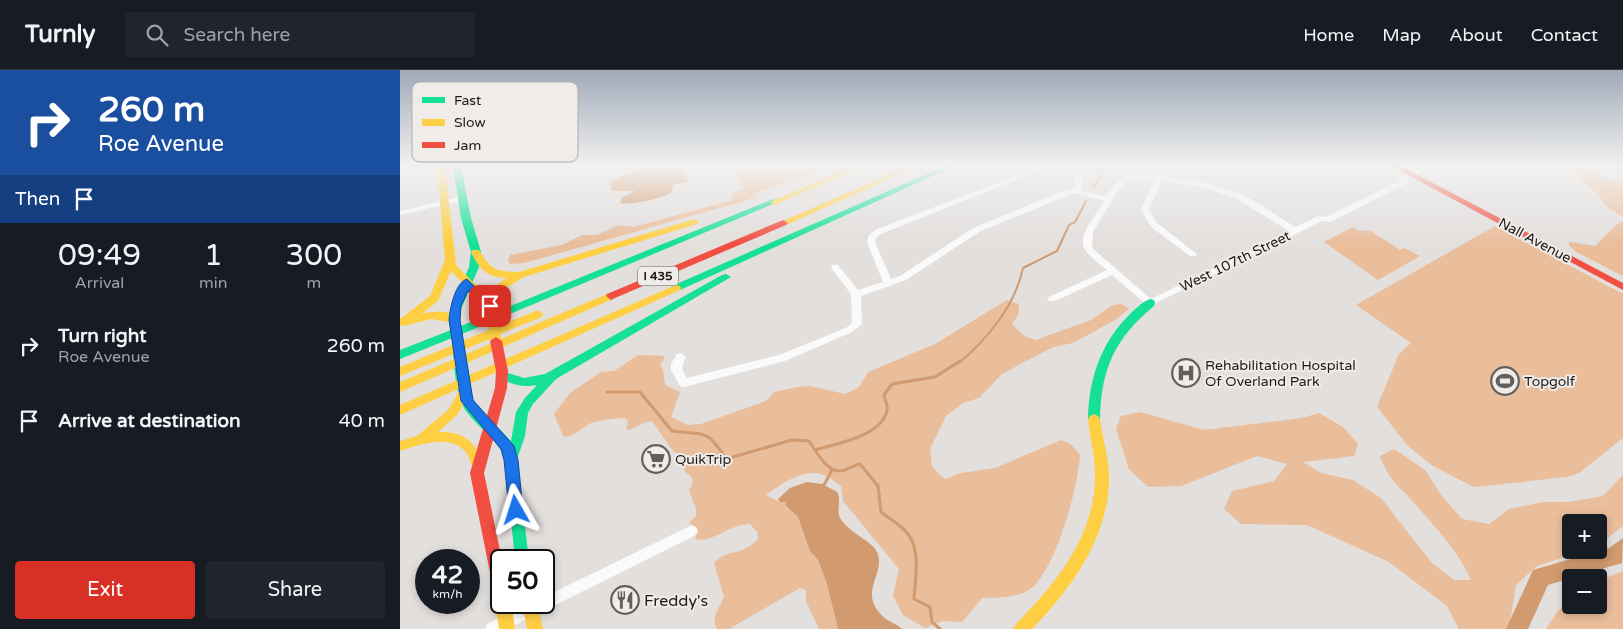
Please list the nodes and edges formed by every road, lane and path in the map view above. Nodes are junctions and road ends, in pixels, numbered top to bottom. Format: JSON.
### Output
{"nodes":[{"id":1,"x":445,"y":192,"type":"edge"},
{"id":2,"x":792,"y":192,"type":"edge"},
{"id":3,"x":795,"y":192,"type":"edge"},
{"id":4,"x":829,"y":192,"type":"edge"},
{"id":5,"x":854,"y":192,"type":"edge"},
{"id":6,"x":892,"y":192,"type":"edge"},
{"id":7,"x":980,"y":192,"type":"edge"},
{"id":8,"x":1074,"y":192,"type":"joint"},
{"id":9,"x":1114,"y":192,"type":"edge"},
{"id":10,"x":1153,"y":192,"type":"edge"},
{"id":11,"x":1225,"y":192,"type":"edge"},
{"id":12,"x":1368,"y":192,"type":"edge"},
{"id":13,"x":1439,"y":192,"type":"edge"},
{"id":14,"x":462,"y":194,"type":"joint"},
{"id":15,"x":446,"y":198,"type":"junction"},
{"id":16,"x":1109,"y":200,"type":"junction"},
{"id":17,"x":400,"y":207,"type":"edge"},
{"id":18,"x":400,"y":213,"type":"edge"},
{"id":19,"x":814,"y":227,"type":"junction"},
{"id":20,"x":1294,"y":231,"type":"junction"},
{"id":21,"x":476,"y":252,"type":"junction"},
{"id":22,"x":1193,"y":254,"type":"dead end"},
{"id":23,"x":450,"y":261,"type":"junction"},
{"id":24,"x":835,"y":268,"type":"dead end"},
{"id":25,"x":1113,"y":271,"type":"junction"},
{"id":26,"x":520,"y":275,"type":"junction"},
{"id":27,"x":467,"y":283,"type":"junction"},
{"id":28,"x":888,"y":284,"type":"junction"},
{"id":29,"x":1623,"y":287,"type":"edge"},
{"id":30,"x":856,"y":294,"type":"junction"},
{"id":31,"x":582,"y":295,"type":"dead end"},
{"id":32,"x":1052,"y":299,"type":"dead end"},
{"id":33,"x":1150,"y":303,"type":"junction"},
{"id":34,"x":490,"y":306,"type":"junction"},
{"id":35,"x":546,"y":311,"type":"dead end"},
{"id":36,"x":455,"y":320,"type":"junction"},
{"id":37,"x":402,"y":323,"type":"edge"},
{"id":38,"x":400,"y":355,"type":"edge"},
{"id":39,"x":681,"y":357,"type":"dead end"},
{"id":40,"x":400,"y":372,"type":"edge"},
{"id":41,"x":558,"y":373,"type":"junction"},
{"id":42,"x":502,"y":375,"type":"junction"},
{"id":43,"x":400,"y":387,"type":"edge"},
{"id":44,"x":464,"y":392,"type":"junction"},
{"id":45,"x":400,"y":410,"type":"edge"},
{"id":46,"x":489,"y":425,"type":"junction"},
{"id":47,"x":422,"y":438,"type":"junction"},
{"id":48,"x":400,"y":446,"type":"edge"},
{"id":49,"x":511,"y":460,"type":"junction"},
{"id":50,"x":478,"y":463,"type":"junction"},
{"id":51,"x":692,"y":531,"type":"dead end"},
{"id":52,"x":494,"y":549,"type":"edge"},
{"id":53,"x":521,"y":549,"type":"edge"},
{"id":54,"x":555,"y":594,"type":"edge"},
{"id":55,"x":520,"y":614,"type":"edge"},
{"id":56,"x":532,"y":614,"type":"edge"},
{"id":57,"x":506,"y":626,"type":"edge"},
{"id":58,"x":492,"y":629,"type":"edge"},
{"id":59,"x":535,"y":629,"type":"edge"},
{"id":60,"x":1021,"y":629,"type":"edge"}],
"edges":[{"from":1,"to":15,"type":"main road"},
{"from":2,"to":26,"type":"main road"},
{"from":3,"to":38,"type":"main road"},
{"from":4,"to":31,"type":"main road","number":"I 435"},
{"from":5,"to":43,"type":"main road","number":"I 435"},
{"from":6,"to":19,"type":"main road"},
{"from":7,"to":28,"type":"street"},
{"from":8,"to":16,"type":"street"},
{"from":8,"to":28,"type":"street"},
{"from":9,"to":16,"type":"street"},
{"from":10,"to":22,"type":"street"},
{"from":11,"to":20,"type":"street"},
{"from":12,"to":20,"type":"street","name":"West 107th Street"},
{"from":13,"to":29,"type":"main road","name":"Nall Avenue"},
{"from":14,"to":15,"type":"street"},
{"from":14,"to":21,"type":"main road"},
{"from":15,"to":17,"type":"street"},
{"from":15,"to":18,"type":"street"},
{"from":15,"to":23,"type":"main road"},
{"from":16,"to":25,"type":"street"},
{"from":19,"to":41,"type":"main road"},
{"from":19,"to":45,"type":"main road"},
{"from":20,"to":33,"type":"street","name":"West 107th Street"},
{"from":21,"to":26,"type":"main road"},
{"from":21,"to":27,"type":"main road"},
{"from":23,"to":27,"type":"main road"},
{"from":23,"to":37,"type":"main road"},
{"from":24,"to":30,"type":"street"},
{"from":25,"to":32,"type":"street"},
{"from":25,"to":33,"type":"street"},
{"from":26,"to":34,"type":"main road"},
{"from":27,"to":34,"type":"main road"},
{"from":27,"to":36,"type":"main road"},
{"from":28,"to":30,"type":"street"},
{"from":30,"to":39,"type":"street"},
{"from":33,"to":60,"type":"main road"},
{"from":34,"to":42,"type":"main road"},
{"from":35,"to":40,"type":"main road"},
{"from":36,"to":37,"type":"main road"},
{"from":36,"to":44,"type":"main road"},
{"from":41,"to":42,"type":"main road"},
{"from":41,"to":49,"type":"main road"},
{"from":42,"to":46,"type":"main road"},
{"from":44,"to":46,"type":"main road"},
{"from":44,"to":47,"type":"main road"},
{"from":46,"to":49,"type":"main road"},
{"from":46,"to":50,"type":"main road"},
{"from":47,"to":48,"type":"main road"},
{"from":47,"to":50,"type":"main road"},
{"from":49,"to":53,"type":"main road"},
{"from":50,"to":52,"type":"main road"},
{"from":51,"to":54,"type":"street"},
{"from":55,"to":57,"type":"street"},
{"from":56,"to":59,"type":"main road"},
{"from":57,"to":58,"type":"street"}]}
